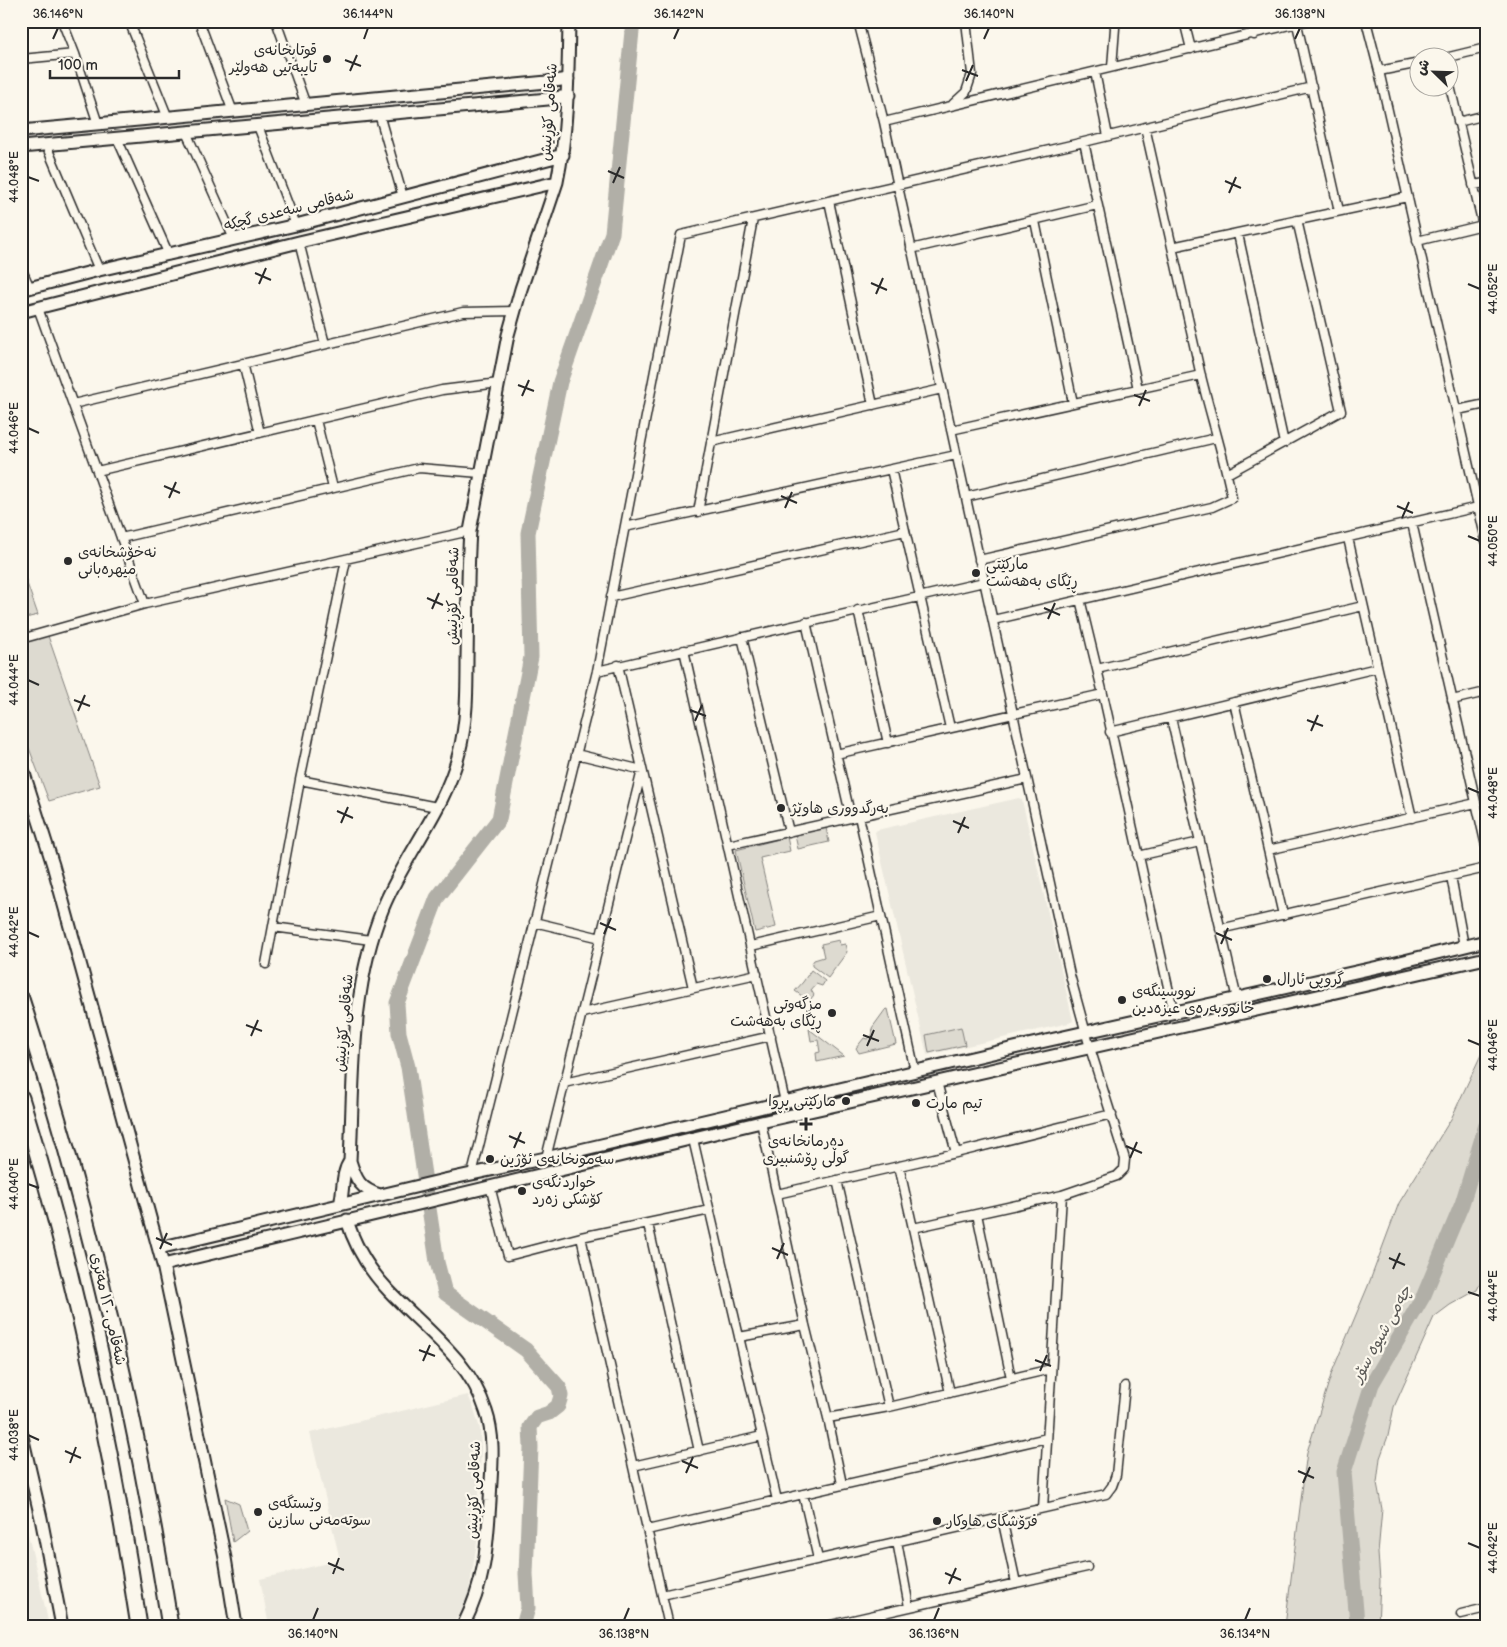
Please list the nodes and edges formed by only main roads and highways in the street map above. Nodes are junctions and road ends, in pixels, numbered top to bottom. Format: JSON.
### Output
{"nodes":[{"id":1,"x":569,"y":21,"type":"edge"},
{"id":2,"x":568,"y":79,"type":"junction"},
{"id":3,"x":547,"y":82,"type":"junction"},
{"id":4,"x":568,"y":96,"type":"junction"},
{"id":5,"x":548,"y":99,"type":"junction"},
{"id":6,"x":21,"y":131,"type":"edge"},
{"id":7,"x":21,"y":147,"type":"edge"},
{"id":8,"x":563,"y":155,"type":"junction"},
{"id":9,"x":558,"y":182,"type":"junction"},
{"id":10,"x":70,"y":278,"type":"junction"},
{"id":11,"x":26,"y":289,"type":"edge"},
{"id":12,"x":76,"y":298,"type":"junction"},
{"id":13,"x":21,"y":312,"type":"edge"},
{"id":14,"x":21,"y":764,"type":"edge"},
{"id":15,"x":1486,"y":941,"type":"edge"},
{"id":16,"x":1486,"y":958,"type":"edge"},
{"id":17,"x":21,"y":999,"type":"edge"},
{"id":18,"x":21,"y":1098,"type":"edge"},
{"id":19,"x":350,"y":1161,"type":"junction"},
{"id":20,"x":472,"y":1174,"type":"junction"},
{"id":21,"x":468,"y":1191,"type":"junction"},
{"id":22,"x":380,"y":1195,"type":"junction"},
{"id":23,"x":340,"y":1205,"type":"junction"},
{"id":24,"x":347,"y":1220,"type":"junction"},
{"id":25,"x":159,"y":1248,"type":"junction"},
{"id":26,"x":163,"y":1265,"type":"junction"},
{"id":27,"x":21,"y":1432,"type":"edge"},
{"id":28,"x":62,"y":1626,"type":"edge"},
{"id":29,"x":139,"y":1626,"type":"edge"},
{"id":30,"x":170,"y":1626,"type":"edge"},
{"id":31,"x":236,"y":1626,"type":"edge"},
{"id":32,"x":463,"y":1626,"type":"edge"}],
"edges":[{"from":1,"to":2,"type":"main road","name":"شەقامی کۆڕنیش"},
{"from":2,"to":3,"type":"main road"},
{"from":2,"to":4,"type":"main road","name":"شەقامی کۆڕنیش"},
{"from":3,"to":5,"type":"main road"},
{"from":3,"to":6,"type":"main road"},
{"from":4,"to":5,"type":"main road"},
{"from":4,"to":8,"type":"main road","name":"شەقامی کۆڕنیش"},
{"from":5,"to":7,"type":"main road"},
{"from":8,"to":9,"type":"main road","name":"شەقامی کۆڕنیش"},
{"from":8,"to":10,"type":"main road","name":"شەقامی سەعدی گچکە"},
{"from":9,"to":12,"type":"main road"},
{"from":9,"to":19,"type":"main road","name":"شەقامی کۆڕنیش"},
{"from":10,"to":11,"type":"main road","name":"شەقامی سەعدی گچکە"},
{"from":10,"to":12,"type":"main road"},
{"from":12,"to":13,"type":"main road"},
{"from":14,"to":25,"type":"main road"},
{"from":15,"to":20,"type":"main road"},
{"from":16,"to":21,"type":"main road"},
{"from":17,"to":30,"type":"highway","name":"شەقامی ١٢٠ مەتری"},
{"from":18,"to":29,"type":"highway","name":"شەقامی ١٢٠ مەتری"},
{"from":19,"to":22,"type":"main road","name":"شەقامی کۆڕنیش"},
{"from":19,"to":23,"type":"main road","name":"شەقامی کۆڕنیش"},
{"from":20,"to":21,"type":"main road"},
{"from":20,"to":22,"type":"main road"},
{"from":21,"to":24,"type":"main road"},
{"from":22,"to":23,"type":"main road"},
{"from":23,"to":25,"type":"main road"},
{"from":24,"to":26,"type":"main road"},
{"from":24,"to":32,"type":"main road","name":"شەقامی کۆڕنیش"},
{"from":25,"to":26,"type":"main road"},
{"from":26,"to":31,"type":"main road"},
{"from":27,"to":28,"type":"main road"}]}
